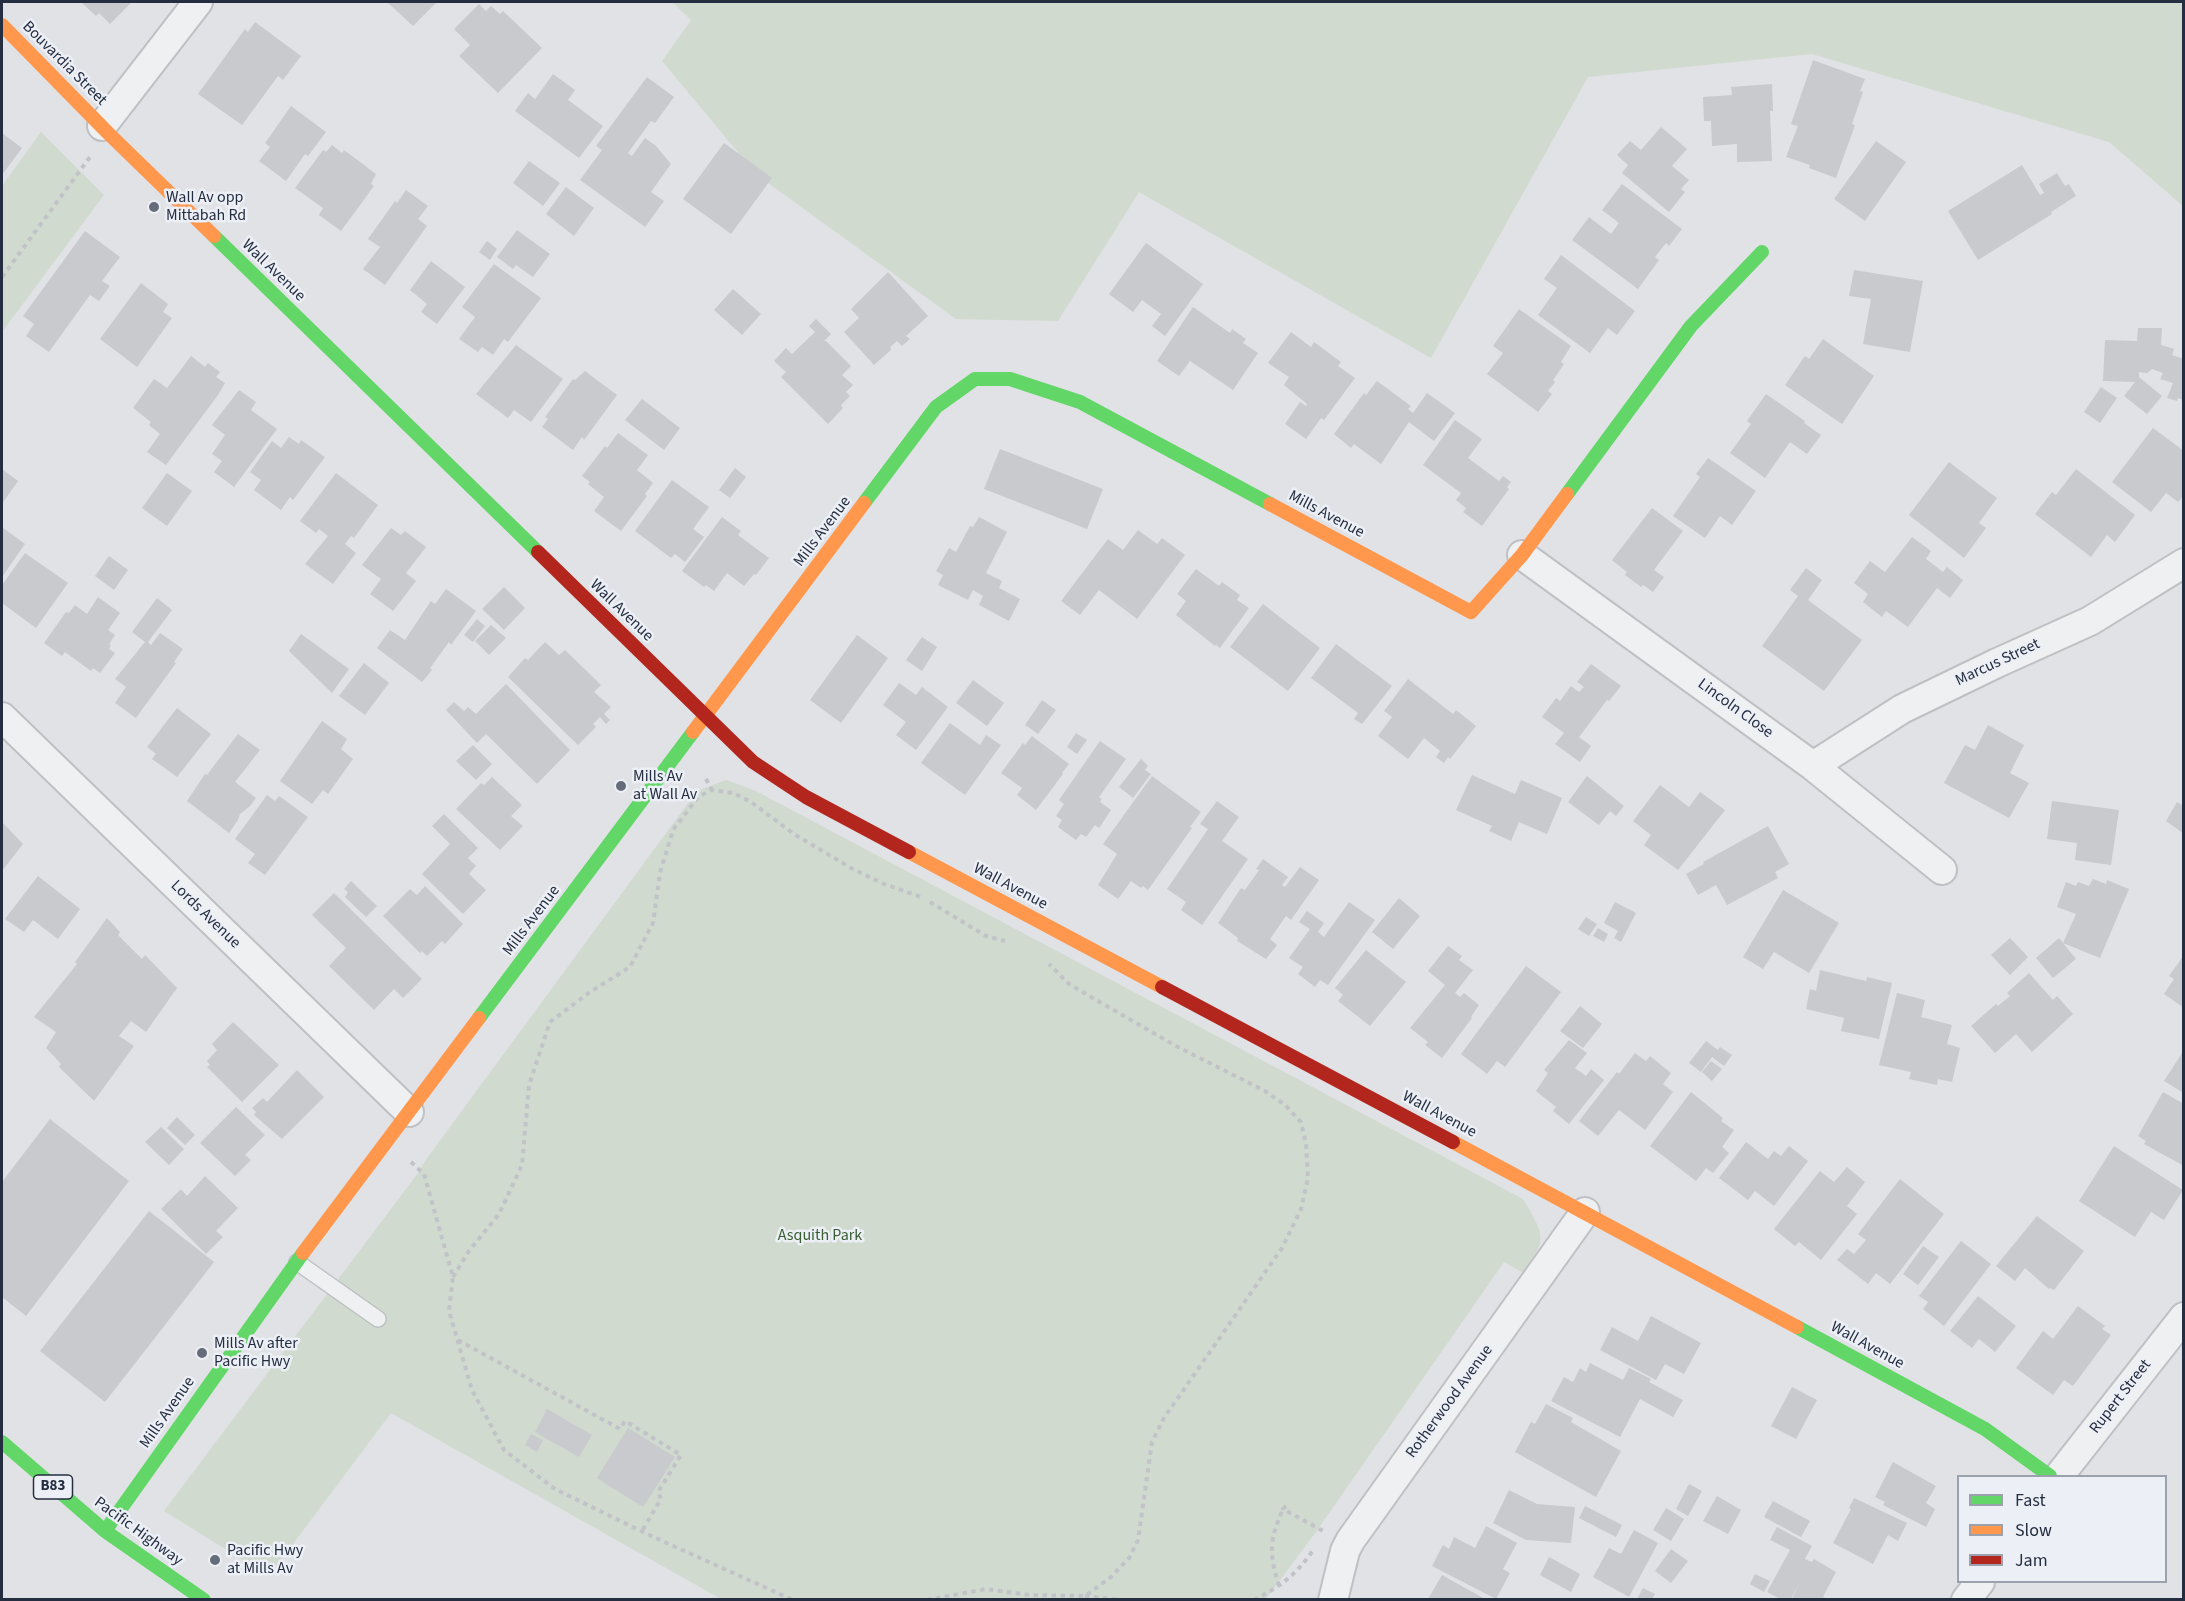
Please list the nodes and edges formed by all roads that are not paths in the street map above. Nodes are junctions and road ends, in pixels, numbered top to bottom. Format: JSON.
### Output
{"nodes":[{"id":1,"x":198,"y":2,"type":"edge"},
{"id":2,"x":2,"y":25,"type":"edge"},
{"id":3,"x":105,"y":129,"type":"junction"},
{"id":4,"x":1762,"y":252,"type":"dead end"},
{"id":5,"x":1522,"y":555,"type":"junction"},
{"id":6,"x":2184,"y":563,"type":"edge"},
{"id":7,"x":705,"y":716,"type":"junction"},
{"id":8,"x":2,"y":717,"type":"edge"},
{"id":9,"x":1813,"y":766,"type":"junction"},
{"id":10,"x":1942,"y":870,"type":"dead end"},
{"id":11,"x":409,"y":1112,"type":"junction"},
{"id":12,"x":1585,"y":1212,"type":"junction"},
{"id":13,"x":297,"y":1262,"type":"junction"},
{"id":14,"x":2184,"y":1317,"type":"edge"},
{"id":15,"x":378,"y":1319,"type":"dead end"},
{"id":16,"x":2,"y":1442,"type":"edge"},
{"id":17,"x":2049,"y":1475,"type":"edge"},
{"id":18,"x":2059,"y":1475,"type":"edge"},
{"id":19,"x":105,"y":1531,"type":"junction"},
{"id":20,"x":1978,"y":1583,"type":"edge"},
{"id":21,"x":204,"y":1599,"type":"edge"},
{"id":22,"x":1334,"y":1599,"type":"edge"},
{"id":23,"x":1966,"y":1599,"type":"edge"}],
"edges":[{"from":1,"to":3,"type":"street"},
{"from":2,"to":3,"type":"street","name":"Bouvardia Street"},
{"from":3,"to":7,"type":"street","name":"Wall Avenue"},
{"from":4,"to":5,"type":"street","name":"Mills Avenue"},
{"from":5,"to":7,"type":"street","name":"Mills Avenue"},
{"from":5,"to":9,"type":"street","name":"Lincoln Close"},
{"from":6,"to":9,"type":"street","name":"Marcus Street"},
{"from":7,"to":11,"type":"street","name":"Mills Avenue"},
{"from":7,"to":12,"type":"street","name":"Wall Avenue"},
{"from":8,"to":11,"type":"street","name":"Lords Avenue"},
{"from":9,"to":10,"type":"street","name":"Lincoln Close"},
{"from":11,"to":13,"type":"street","name":"Mills Avenue"},
{"from":12,"to":17,"type":"street","name":"Wall Avenue"},
{"from":12,"to":22,"type":"street","name":"Rotherwood Avenue"},
{"from":13,"to":15,"type":"lane"},
{"from":13,"to":19,"type":"street","name":"Mills Avenue"},
{"from":14,"to":18,"type":"street","name":"Rupert Street"},
{"from":16,"to":19,"type":"street","name":"Pacific Highway","number":"B83"},
{"from":19,"to":21,"type":"street","name":"Pacific Highway","number":"B83"},
{"from":20,"to":23,"type":"street"}]}
